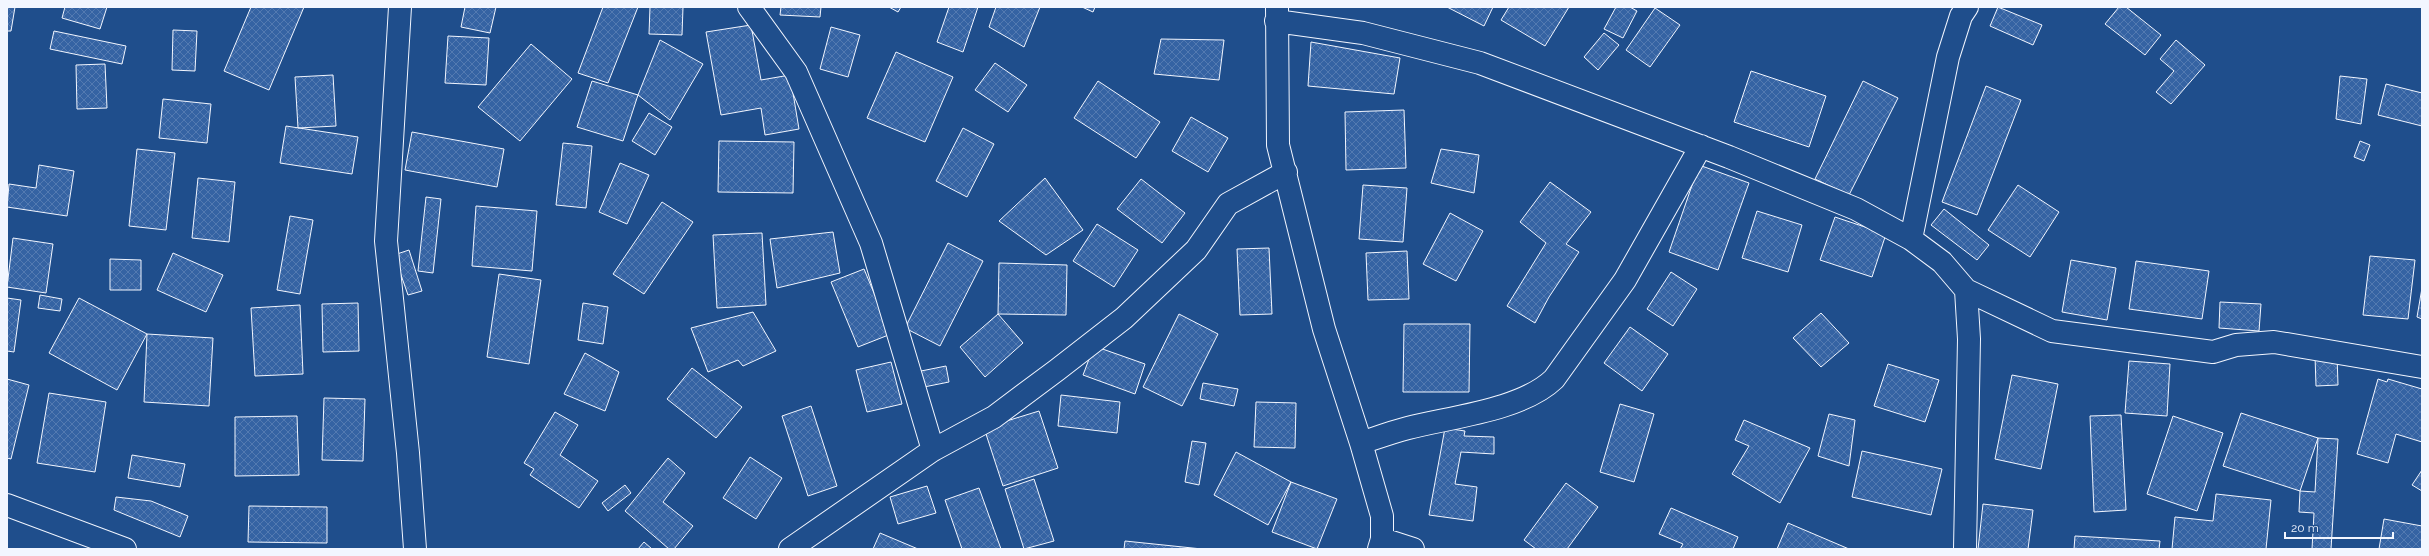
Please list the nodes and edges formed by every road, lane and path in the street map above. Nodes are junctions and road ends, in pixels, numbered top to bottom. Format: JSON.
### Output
{"nodes":[{"id":1,"x":400,"y":7,"type":"edge"},
{"id":2,"x":749,"y":7,"type":"edge"},
{"id":3,"x":1966,"y":7,"type":"edge"},
{"id":4,"x":1276,"y":14,"type":"edge"},
{"id":5,"x":1701,"y":146,"type":"junction"},
{"id":6,"x":1286,"y":172,"type":"junction"},
{"id":7,"x":1911,"y":239,"type":"junction"},
{"id":8,"x":1966,"y":290,"type":"junction"},
{"id":9,"x":2422,"y":367,"type":"edge"},
{"id":10,"x":1361,"y":443,"type":"junction"},
{"id":11,"x":933,"y":450,"type":"junction"},
{"id":12,"x":7,"y":505,"type":"edge"},
{"id":13,"x":1381,"y":544,"type":"edge"},
{"id":14,"x":125,"y":549,"type":"edge"},
{"id":15,"x":415,"y":549,"type":"edge"},
{"id":16,"x":790,"y":549,"type":"edge"},
{"id":17,"x":1413,"y":549,"type":"edge"},
{"id":18,"x":1965,"y":549,"type":"edge"}],
"edges":[{"from":1,"to":15,"type":"street"},
{"from":2,"to":11,"type":"street"},
{"from":3,"to":7,"type":"street"},
{"from":4,"to":5,"type":"street"},
{"from":4,"to":6,"type":"street"},
{"from":5,"to":7,"type":"street"},
{"from":5,"to":10,"type":"street"},
{"from":6,"to":10,"type":"street"},
{"from":6,"to":11,"type":"street"},
{"from":7,"to":8,"type":"street"},
{"from":8,"to":9,"type":"street"},
{"from":8,"to":18,"type":"street"},
{"from":10,"to":13,"type":"street"},
{"from":11,"to":16,"type":"street"},
{"from":12,"to":14,"type":"street"},
{"from":13,"to":17,"type":"street"}]}
